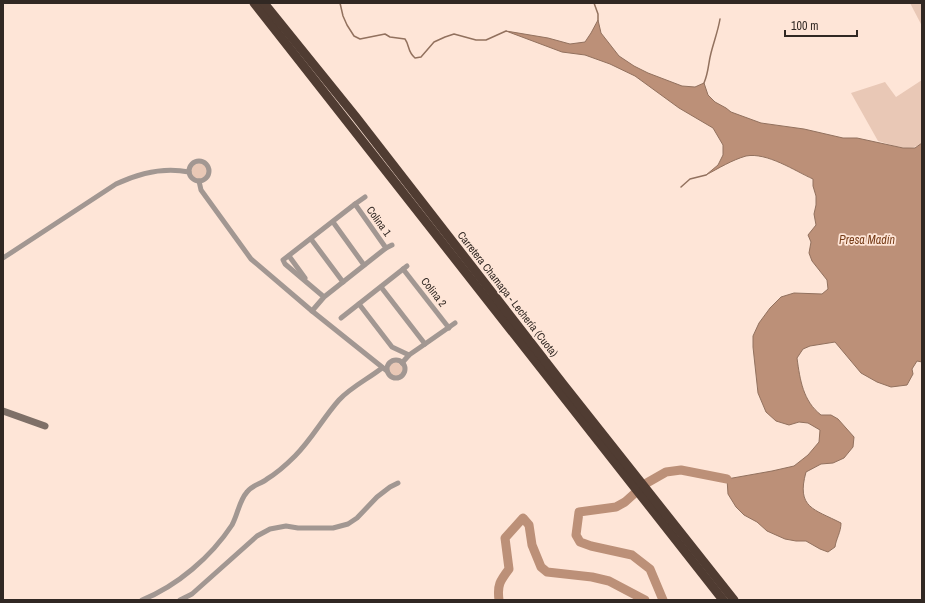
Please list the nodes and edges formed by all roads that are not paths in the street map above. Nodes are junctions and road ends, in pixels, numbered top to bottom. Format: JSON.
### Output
{"nodes":[{"id":1,"x":254,"y":3,"type":"edge"},
{"id":2,"x":264,"y":3,"type":"edge"},
{"id":3,"x":189,"y":172,"type":"junction"},
{"id":4,"x":199,"y":181,"type":"junction"},
{"id":5,"x":365,"y":197,"type":"dead end"},
{"id":6,"x":355,"y":204,"type":"junction"},
{"id":7,"x":333,"y":222,"type":"junction"},
{"id":8,"x":311,"y":239,"type":"junction"},
{"id":9,"x":392,"y":244,"type":"dead end"},
{"id":10,"x":386,"y":248,"type":"junction"},
{"id":11,"x":289,"y":256,"type":"junction"},
{"id":12,"x":3,"y":258,"type":"edge"},
{"id":13,"x":364,"y":265,"type":"junction"},
{"id":14,"x":343,"y":282,"type":"junction"},
{"id":15,"x":309,"y":284,"type":"junction"},
{"id":16,"x":380,"y":287,"type":"junction"},
{"id":17,"x":324,"y":297,"type":"junction"},
{"id":18,"x":359,"y":304,"type":"junction"},
{"id":19,"x":312,"y":311,"type":"junction"},
{"id":20,"x":341,"y":318,"type":"dead end"},
{"id":21,"x":455,"y":323,"type":"dead end"},
{"id":22,"x":449,"y":328,"type":"junction"},
{"id":23,"x":425,"y":344,"type":"junction"},
{"id":24,"x":400,"y":352,"type":"junction"},
{"id":25,"x":409,"y":355,"type":"junction"},
{"id":26,"x":400,"y":362,"type":"junction"},
{"id":27,"x":385,"y":370,"type":"junction"},
{"id":28,"x":3,"y":411,"type":"edge"},
{"id":29,"x":588,"y":422,"type":"junction"},
{"id":30,"x":45,"y":426,"type":"dead end"},
{"id":31,"x":398,"y":483,"type":"dead end"},
{"id":32,"x":695,"y":557,"type":"junction"},
{"id":33,"x":142,"y":600,"type":"edge"},
{"id":34,"x":180,"y":600,"type":"edge"},
{"id":35,"x":724,"y":600,"type":"edge"},
{"id":36,"x":734,"y":600,"type":"edge"}],
"edges":[{"from":1,"to":29,"type":"highway","name":"Carretera Chamapa - Lechería (Cuota)"},
{"from":2,"to":29,"type":"highway","name":"Carretera Chamapa - Lechería (Cuota)"},
{"from":3,"to":4,"type":"street"},
{"from":3,"to":4,"type":"street"},
{"from":3,"to":12,"type":"street"},
{"from":4,"to":19,"type":"street"},
{"from":5,"to":6,"type":"street","name":"Colina 1"},
{"from":6,"to":7,"type":"street","name":"Colina 1"},
{"from":6,"to":10,"type":"street","name":"Colina 1"},
{"from":7,"to":8,"type":"street","name":"Colina 1"},
{"from":7,"to":13,"type":"street"},
{"from":8,"to":11,"type":"street","name":"Colina 1"},
{"from":8,"to":14,"type":"street"},
{"from":9,"to":10,"type":"street","name":"Colina 1"},
{"from":10,"to":13,"type":"street","name":"Colina 1"},
{"from":11,"to":15,"type":"street","name":"Colina 1"},
{"from":11,"to":15,"type":"street","name":"Colina 1"},
{"from":13,"to":14,"type":"street","name":"Colina 1"},
{"from":14,"to":17,"type":"street","name":"Colina 1"},
{"from":15,"to":17,"type":"street","name":"Colina 1"},
{"from":16,"to":18,"type":"street","name":"Colina 2"},
{"from":16,"to":22,"type":"street","name":"Colina 2"},
{"from":16,"to":23,"type":"street"},
{"from":17,"to":19,"type":"street","name":"Colina 1"},
{"from":18,"to":20,"type":"street","name":"Colina 2"},
{"from":18,"to":24,"type":"street"},
{"from":19,"to":27,"type":"street"},
{"from":21,"to":22,"type":"street"},
{"from":22,"to":23,"type":"street"},
{"from":23,"to":25,"type":"street"},
{"from":24,"to":25,"type":"street"},
{"from":24,"to":26,"type":"street"},
{"from":25,"to":26,"type":"street"},
{"from":26,"to":27,"type":"street"},
{"from":26,"to":27,"type":"street"},
{"from":27,"to":33,"type":"street"},
{"from":28,"to":30,"type":"street"},
{"from":29,"to":32,"type":"highway","name":"Carretera Chamapa - Lechería (Cuota)"},
{"from":31,"to":34,"type":"street"},
{"from":32,"to":35,"type":"highway","name":"Carretera Chamapa - Lechería (Cuota)"},
{"from":32,"to":36,"type":"highway","name":"Carretera Chamapa - Lechería (Cuota)"}]}
